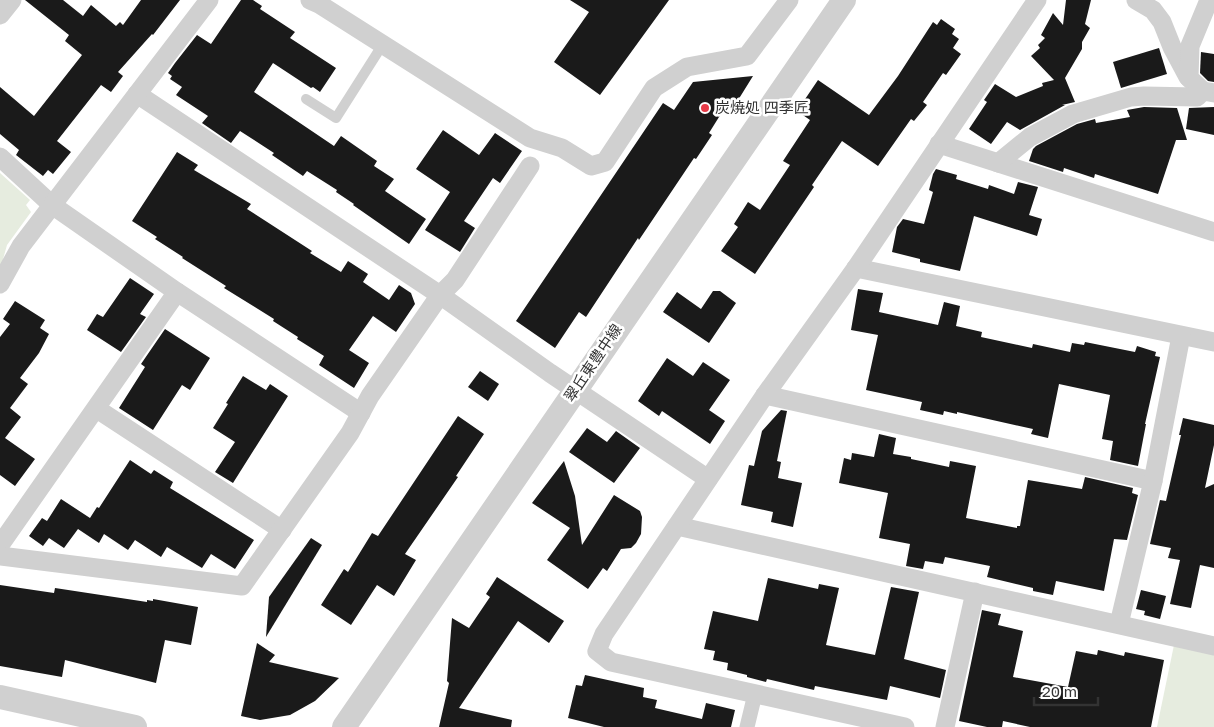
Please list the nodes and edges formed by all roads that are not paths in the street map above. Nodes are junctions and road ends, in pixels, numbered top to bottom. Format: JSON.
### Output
{"nodes":[{"id":1,"x":12,"y":0,"type":"edge"},
{"id":2,"x":209,"y":0,"type":"edge"},
{"id":3,"x":310,"y":0,"type":"edge"},
{"id":4,"x":789,"y":0,"type":"edge"},
{"id":5,"x":844,"y":0,"type":"edge"},
{"id":6,"x":1037,"y":0,"type":"edge"},
{"id":7,"x":1136,"y":0,"type":"edge"},
{"id":8,"x":1209,"y":0,"type":"edge"},
{"id":9,"x":0,"y":15,"type":"edge"},
{"id":10,"x":383,"y":44,"type":"junction"},
{"id":11,"x":1188,"y":78,"type":"junction"},
{"id":12,"x":1208,"y":92,"type":"edge"},
{"id":13,"x":137,"y":94,"type":"junction"},
{"id":14,"x":306,"y":98,"type":"dead end"},
{"id":15,"x":939,"y":144,"type":"junction"},
{"id":16,"x":0,"y":157,"type":"edge"},
{"id":17,"x":998,"y":163,"type":"junction"},
{"id":18,"x":530,"y":166,"type":"dead end"},
{"id":19,"x":52,"y":205,"type":"junction"},
{"id":20,"x":1214,"y":232,"type":"edge"},
{"id":21,"x":856,"y":268,"type":"junction"},
{"id":22,"x":0,"y":284,"type":"edge"},
{"id":23,"x":177,"y":292,"type":"junction"},
{"id":24,"x":440,"y":295,"type":"junction"},
{"id":25,"x":1181,"y":336,"type":"junction"},
{"id":26,"x":1214,"y":342,"type":"edge"},
{"id":27,"x":575,"y":390,"type":"junction"},
{"id":28,"x":765,"y":395,"type":"junction"},
{"id":29,"x":97,"y":408,"type":"junction"},
{"id":30,"x":361,"y":413,"type":"junction"},
{"id":31,"x":708,"y":479,"type":"junction"},
{"id":32,"x":1153,"y":481,"type":"junction"},
{"id":33,"x":677,"y":526,"type":"junction"},
{"id":34,"x":282,"y":530,"type":"junction"},
{"id":35,"x":0,"y":545,"type":"edge"},
{"id":36,"x":0,"y":556,"type":"edge"},
{"id":37,"x":975,"y":592,"type":"junction"},
{"id":38,"x":1119,"y":624,"type":"junction"},
{"id":39,"x":1214,"y":646,"type":"edge"},
{"id":40,"x":754,"y":694,"type":"junction"},
{"id":41,"x":0,"y":697,"type":"edge"},
{"id":42,"x":135,"y":727,"type":"edge"},
{"id":43,"x":344,"y":727,"type":"edge"},
{"id":44,"x":747,"y":727,"type":"edge"},
{"id":45,"x":905,"y":727,"type":"edge"},
{"id":46,"x":945,"y":727,"type":"edge"}],
"edges":[{"from":1,"to":9,"type":"street"},
{"from":2,"to":13,"type":"street"},
{"from":3,"to":10,"type":"street"},
{"from":4,"to":10,"type":"street"},
{"from":5,"to":27,"type":"street","name":"翠丘東豊中線"},
{"from":6,"to":15,"type":"street"},
{"from":7,"to":11,"type":"street"},
{"from":8,"to":11,"type":"street"},
{"from":10,"to":14,"type":"lane"},
{"from":11,"to":12,"type":"street"},
{"from":12,"to":17,"type":"street"},
{"from":13,"to":19,"type":"street"},
{"from":13,"to":24,"type":"street"},
{"from":15,"to":17,"type":"street"},
{"from":15,"to":21,"type":"street"},
{"from":16,"to":19,"type":"street"},
{"from":17,"to":20,"type":"street"},
{"from":18,"to":24,"type":"street"},
{"from":19,"to":22,"type":"street"},
{"from":19,"to":23,"type":"street"},
{"from":21,"to":25,"type":"street"},
{"from":21,"to":28,"type":"street"},
{"from":23,"to":29,"type":"street"},
{"from":23,"to":30,"type":"street"},
{"from":24,"to":27,"type":"street"},
{"from":24,"to":30,"type":"street"},
{"from":25,"to":26,"type":"street"},
{"from":25,"to":32,"type":"street"},
{"from":27,"to":31,"type":"street"},
{"from":27,"to":43,"type":"street","name":"翠丘東豊中線"},
{"from":28,"to":31,"type":"street"},
{"from":28,"to":32,"type":"street"},
{"from":29,"to":34,"type":"street"},
{"from":29,"to":35,"type":"street"},
{"from":30,"to":34,"type":"street"},
{"from":31,"to":33,"type":"street"},
{"from":32,"to":38,"type":"street"},
{"from":33,"to":37,"type":"street"},
{"from":33,"to":40,"type":"street"},
{"from":34,"to":36,"type":"street"},
{"from":37,"to":38,"type":"street"},
{"from":37,"to":46,"type":"street"},
{"from":38,"to":39,"type":"street"},
{"from":40,"to":44,"type":"street"},
{"from":40,"to":45,"type":"street"},
{"from":41,"to":42,"type":"street"}]}
